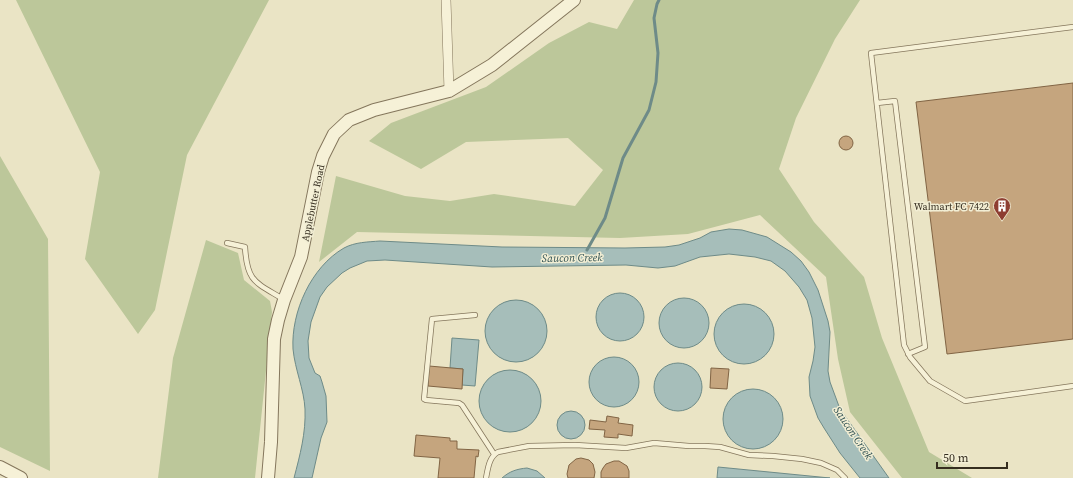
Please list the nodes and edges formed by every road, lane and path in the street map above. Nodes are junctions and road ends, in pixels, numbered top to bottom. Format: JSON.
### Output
{"nodes":[{"id":1,"x":446,"y":0,"type":"edge"},
{"id":2,"x":574,"y":0,"type":"edge"},
{"id":3,"x":1073,"y":27,"type":"edge"},
{"id":4,"x":449,"y":91,"type":"junction"},
{"id":5,"x":877,"y":103,"type":"junction"},
{"id":6,"x":228,"y":243,"type":"dead end"},
{"id":7,"x":284,"y":300,"type":"junction"},
{"id":8,"x":475,"y":315,"type":"dead end"},
{"id":9,"x":908,"y":354,"type":"junction"},
{"id":10,"x":1073,"y":386,"type":"edge"},
{"id":11,"x":494,"y":454,"type":"junction"},
{"id":12,"x":0,"y":467,"type":"edge"},
{"id":13,"x":21,"y":478,"type":"edge"},
{"id":14,"x":268,"y":478,"type":"edge"},
{"id":15,"x":486,"y":478,"type":"edge"},
{"id":16,"x":845,"y":478,"type":"edge"}],
"edges":[{"from":1,"to":4,"type":"street"},
{"from":2,"to":4,"type":"street","name":"Applebutter Road"},
{"from":3,"to":5,"type":"lane"},
{"from":4,"to":7,"type":"street","name":"Applebutter Road"},
{"from":5,"to":9,"type":"lane"},
{"from":5,"to":9,"type":"lane"},
{"from":6,"to":7,"type":"lane"},
{"from":7,"to":14,"type":"street","name":"Applebutter Road"},
{"from":8,"to":11,"type":"lane"},
{"from":9,"to":10,"type":"lane"},
{"from":11,"to":15,"type":"lane"},
{"from":11,"to":16,"type":"lane"},
{"from":12,"to":13,"type":"street"}]}
